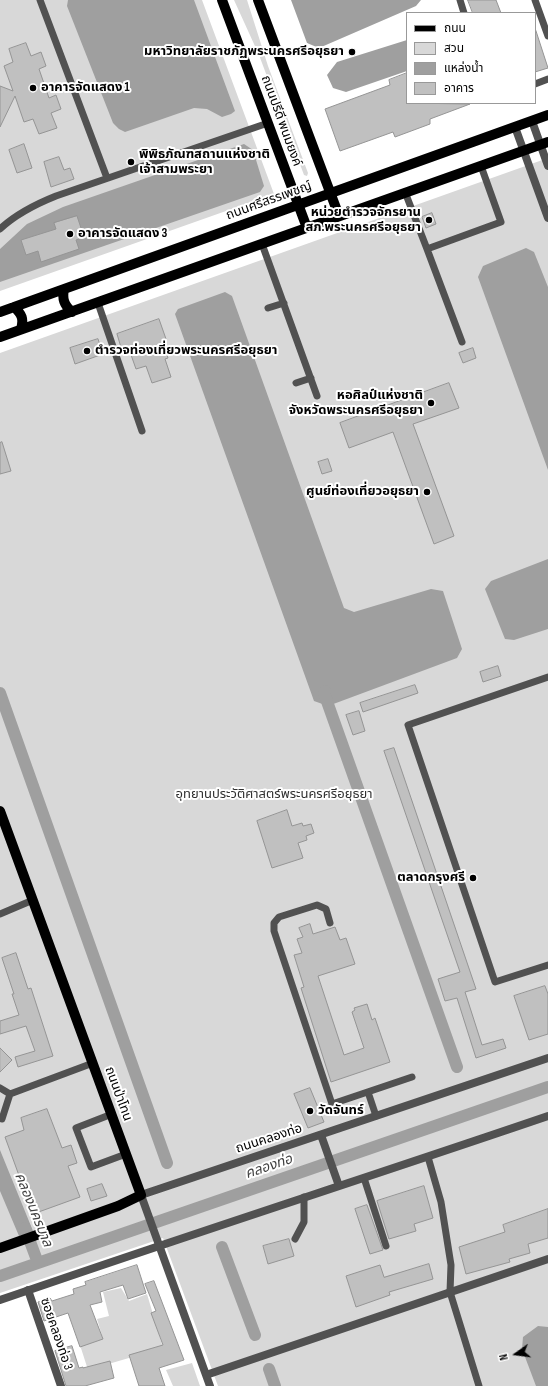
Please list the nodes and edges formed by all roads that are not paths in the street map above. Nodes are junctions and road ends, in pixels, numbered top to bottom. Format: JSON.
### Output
{"nodes":[{"id":1,"x":40,"y":0,"type":"edge"},
{"id":2,"x":222,"y":0,"type":"edge"},
{"id":3,"x":258,"y":0,"type":"edge"},
{"id":4,"x":460,"y":0,"type":"edge"},
{"id":5,"x":535,"y":0,"type":"edge"},
{"id":6,"x":464,"y":12,"type":"edge"},
{"id":7,"x":548,"y":36,"type":"edge"},
{"id":8,"x":548,"y":80,"type":"edge"},
{"id":9,"x":536,"y":84,"type":"edge"},
{"id":10,"x":548,"y":115,"type":"edge"},
{"id":11,"x":532,"y":121,"type":"junction"},
{"id":12,"x":268,"y":123,"type":"junction"},
{"id":13,"x":515,"y":127,"type":"junction"},
{"id":14,"x":544,"y":143,"type":"edge"},
{"id":15,"x":524,"y":150,"type":"junction"},
{"id":16,"x":481,"y":166,"type":"junction"},
{"id":17,"x":548,"y":166,"type":"edge"},
{"id":18,"x":107,"y":178,"type":"junction"},
{"id":19,"x":405,"y":192,"type":"junction"},
{"id":20,"x":330,"y":193,"type":"junction"},
{"id":21,"x":298,"y":204,"type":"junction"},
{"id":22,"x":339,"y":216,"type":"junction"},
{"id":23,"x":548,"y":218,"type":"edge"},
{"id":24,"x":0,"y":228,"type":"edge"},
{"id":25,"x":307,"y":228,"type":"junction"},
{"id":26,"x":262,"y":244,"type":"junction"},
{"id":27,"x":427,"y":249,"type":"junction"},
{"id":28,"x":64,"y":289,"type":"junction"},
{"id":29,"x":98,"y":303,"type":"junction"},
{"id":30,"x":284,"y":303,"type":"junction"},
{"id":31,"x":14,"y":307,"type":"junction"},
{"id":32,"x":268,"y":308,"type":"dead end"},
{"id":33,"x":0,"y":312,"type":"edge"},
{"id":34,"x":72,"y":312,"type":"junction"},
{"id":35,"x":21,"y":330,"type":"junction"},
{"id":36,"x":0,"y":337,"type":"edge"},
{"id":37,"x":462,"y":342,"type":"dead end"},
{"id":38,"x":311,"y":378,"type":"junction"},
{"id":39,"x":296,"y":383,"type":"dead end"},
{"id":40,"x":317,"y":396,"type":"dead end"},
{"id":41,"x":142,"y":431,"type":"dead end"},
{"id":42,"x":548,"y":677,"type":"edge"},
{"id":43,"x":0,"y":811,"type":"edge"},
{"id":44,"x":33,"y":900,"type":"junction"},
{"id":45,"x":0,"y":914,"type":"edge"},
{"id":46,"x":330,"y":923,"type":"dead end"},
{"id":47,"x":548,"y":965,"type":"edge"},
{"id":48,"x":548,"y":1058,"type":"edge"},
{"id":49,"x":93,"y":1063,"type":"junction"},
{"id":50,"x":412,"y":1077,"type":"dead end"},
{"id":51,"x":0,"y":1088,"type":"edge"},
{"id":52,"x":368,"y":1092,"type":"junction"},
{"id":53,"x":10,"y":1094,"type":"junction"},
{"id":54,"x":112,"y":1114,"type":"junction"},
{"id":55,"x":376,"y":1116,"type":"junction"},
{"id":56,"x":548,"y":1116,"type":"edge"},
{"id":57,"x":2,"y":1118,"type":"dead end"},
{"id":58,"x":323,"y":1139,"type":"junction"},
{"id":59,"x":126,"y":1154,"type":"junction"},
{"id":60,"x":428,"y":1157,"type":"junction"},
{"id":61,"x":364,"y":1178,"type":"junction"},
{"id":62,"x":338,"y":1183,"type":"junction"},
{"id":63,"x":141,"y":1195,"type":"junction"},
{"id":64,"x":304,"y":1197,"type":"junction"},
{"id":65,"x":295,"y":1239,"type":"dead end"},
{"id":66,"x":158,"y":1242,"type":"junction"},
{"id":67,"x":386,"y":1246,"type":"dead end"},
{"id":68,"x":0,"y":1248,"type":"edge"},
{"id":69,"x":548,"y":1259,"type":"edge"},
{"id":70,"x":28,"y":1290,"type":"junction"},
{"id":71,"x":450,"y":1292,"type":"junction"},
{"id":72,"x":0,"y":1300,"type":"edge"},
{"id":73,"x":206,"y":1375,"type":"junction"},
{"id":74,"x":61,"y":1386,"type":"edge"},
{"id":75,"x":210,"y":1386,"type":"edge"},
{"id":76,"x":478,"y":1386,"type":"edge"}],
"edges":[{"from":1,"to":18,"type":"lane"},
{"from":2,"to":12,"type":"main road","name":"ถนนปรีดี พนมยงค์"},
{"from":3,"to":20,"type":"main road","name":"ถนนปรีดี พนมยงค์"},
{"from":4,"to":6,"type":"lane"},
{"from":5,"to":7,"type":"lane"},
{"from":8,"to":9,"type":"lane"},
{"from":10,"to":11,"type":"main road","name":"ถนนศรีสรรเพชญ์"},
{"from":11,"to":13,"type":"main road","name":"ถนนศรีสรรเพชญ์"},
{"from":11,"to":14,"type":"street"},
{"from":12,"to":18,"type":"lane"},
{"from":12,"to":21,"type":"main road","name":"ถนนปรีดี พนมยงค์"},
{"from":13,"to":15,"type":"street"},
{"from":13,"to":20,"type":"main road","name":"ถนนศรีสรรเพชญ์"},
{"from":14,"to":15,"type":"main road"},
{"from":14,"to":17,"type":"street"},
{"from":15,"to":16,"type":"main road"},
{"from":15,"to":23,"type":"street"},
{"from":16,"to":19,"type":"main road"},
{"from":16,"to":27,"type":"lane"},
{"from":18,"to":24,"type":"lane"},
{"from":19,"to":22,"type":"main road"},
{"from":19,"to":27,"type":"lane"},
{"from":20,"to":21,"type":"main road","name":"ถนนศรีสรรเพชญ์"},
{"from":20,"to":22,"type":"main road","name":"ถนนปรีดี พนมยงค์"},
{"from":21,"to":25,"type":"main road","name":"ถนนปรีดี พนมยงค์"},
{"from":21,"to":28,"type":"main road","name":"ถนนศรีสรรเพชญ์"},
{"from":22,"to":25,"type":"main road"},
{"from":25,"to":26,"type":"main road"},
{"from":26,"to":29,"type":"main road"},
{"from":26,"to":30,"type":"lane"},
{"from":27,"to":37,"type":"lane"},
{"from":28,"to":31,"type":"main road","name":"ถนนศรีสรรเพชญ์"},
{"from":28,"to":34,"type":"main road"},
{"from":29,"to":34,"type":"main road"},
{"from":29,"to":41,"type":"lane"},
{"from":30,"to":32,"type":"lane"},
{"from":30,"to":38,"type":"lane"},
{"from":31,"to":33,"type":"main road","name":"ถนนศรีสรรเพชญ์"},
{"from":31,"to":35,"type":"main road"},
{"from":34,"to":35,"type":"main road"},
{"from":35,"to":36,"type":"main road"},
{"from":38,"to":39,"type":"lane"},
{"from":38,"to":40,"type":"lane"},
{"from":42,"to":47,"type":"lane"},
{"from":43,"to":44,"type":"main road","name":"ถนนป่าโทน"},
{"from":44,"to":45,"type":"lane"},
{"from":44,"to":49,"type":"main road","name":"ถนนป่าโทน"},
{"from":46,"to":52,"type":"lane"},
{"from":48,"to":55,"type":"street","name":"ถนนคลองท่อ"},
{"from":49,"to":53,"type":"lane"},
{"from":49,"to":54,"type":"main road","name":"ถนนป่าโทน"},
{"from":50,"to":52,"type":"lane"},
{"from":51,"to":53,"type":"lane"},
{"from":52,"to":55,"type":"lane"},
{"from":53,"to":57,"type":"lane"},
{"from":54,"to":59,"type":"main road","name":"ถนนป่าโทน"},
{"from":54,"to":59,"type":"lane"},
{"from":55,"to":58,"type":"street","name":"ถนนคลองท่อ"},
{"from":56,"to":60,"type":"street"},
{"from":58,"to":62,"type":"street"},
{"from":58,"to":63,"type":"street","name":"ถนนคลองท่อ"},
{"from":59,"to":63,"type":"main road","name":"ถนนป่าโทน"},
{"from":60,"to":61,"type":"street"},
{"from":60,"to":71,"type":"lane"},
{"from":61,"to":62,"type":"street"},
{"from":61,"to":67,"type":"lane"},
{"from":62,"to":64,"type":"street"},
{"from":63,"to":66,"type":"street","name":"ถนนป่าโทน"},
{"from":63,"to":68,"type":"main road","name":"ถนนคลองท่อ"},
{"from":64,"to":65,"type":"lane"},
{"from":64,"to":66,"type":"street"},
{"from":66,"to":70,"type":"street"},
{"from":66,"to":73,"type":"street","name":"ถนนป่าโทน"},
{"from":69,"to":71,"type":"street"},
{"from":70,"to":72,"type":"street"},
{"from":70,"to":74,"type":"street","name":"ซอยคลองท่อ 3"},
{"from":71,"to":73,"type":"street"},
{"from":71,"to":76,"type":"lane"},
{"from":73,"to":75,"type":"street","name":"ถนนป่าโทน"}]}
